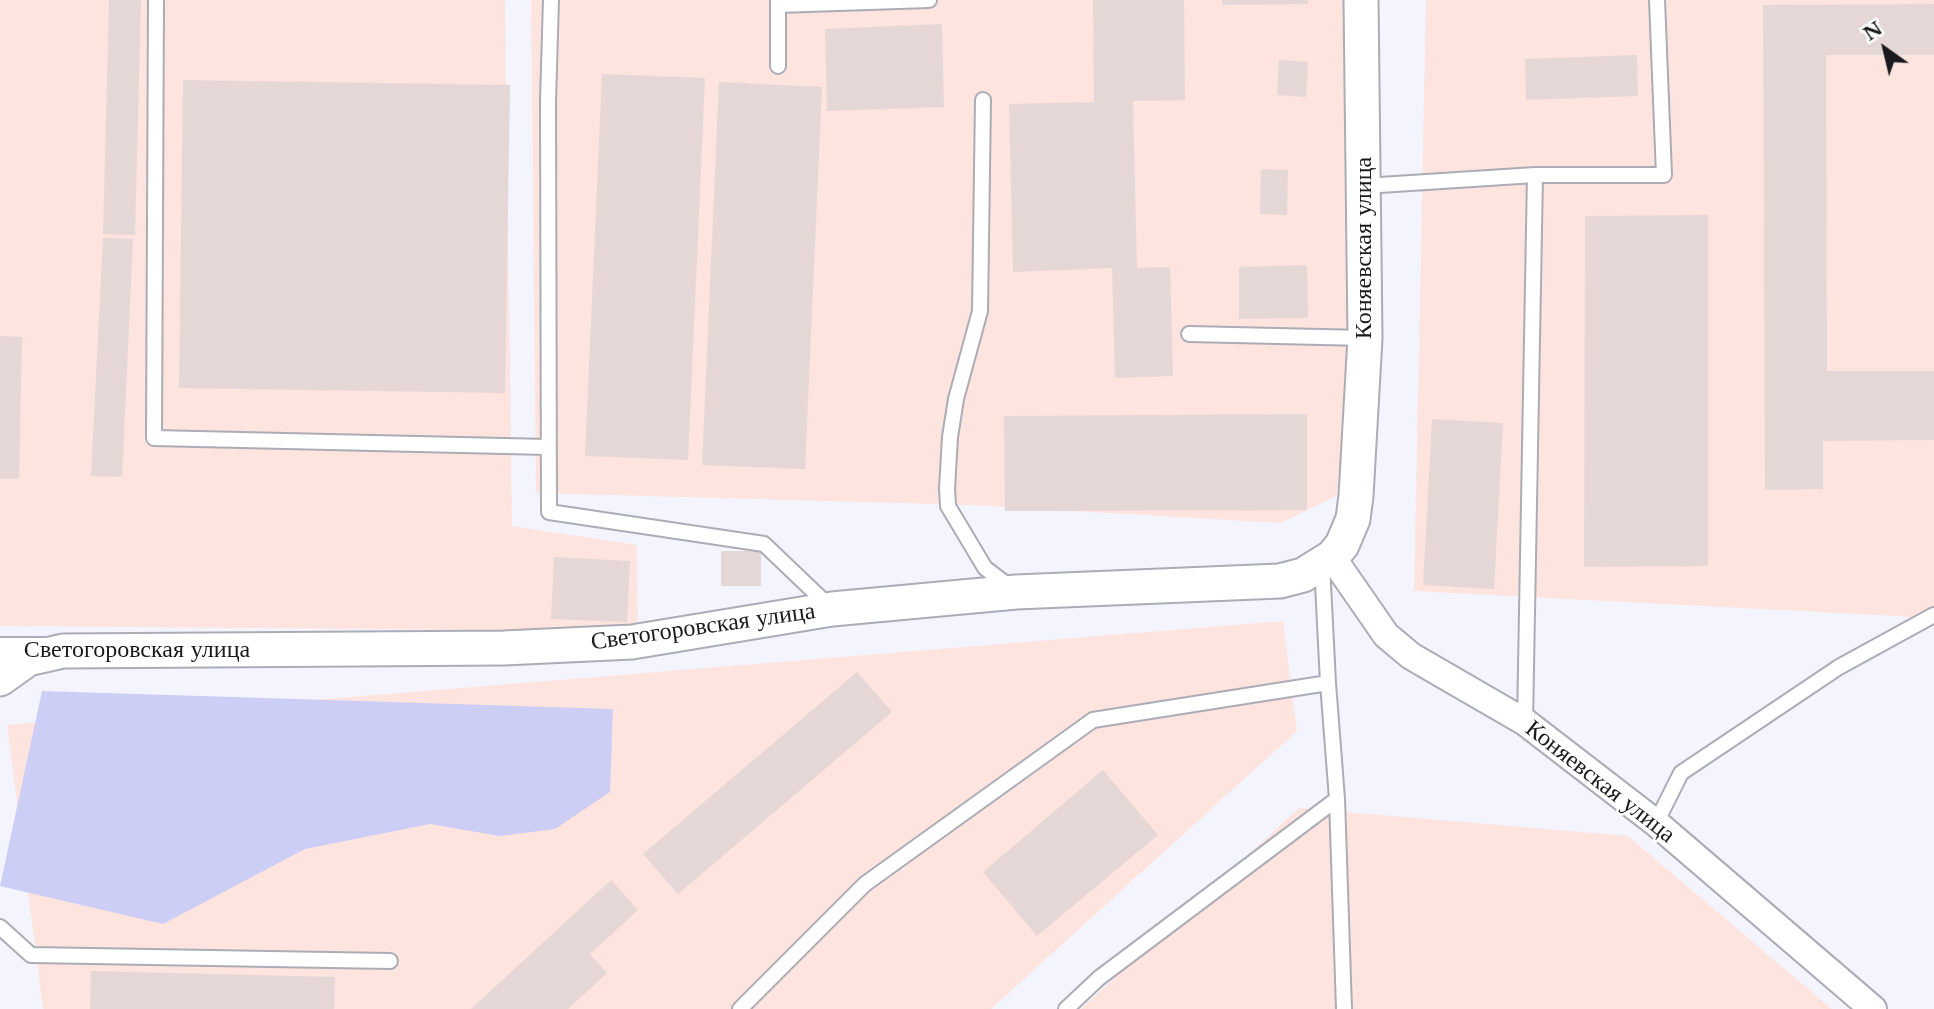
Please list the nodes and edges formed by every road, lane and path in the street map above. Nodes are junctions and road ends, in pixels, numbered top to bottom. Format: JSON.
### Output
{"nodes":[{"id":1,"x":156,"y":0,"type":"edge"},
{"id":2,"x":551,"y":0,"type":"edge"},
{"id":3,"x":929,"y":0,"type":"edge"},
{"id":4,"x":1361,"y":0,"type":"edge"},
{"id":5,"x":1657,"y":0,"type":"edge"},
{"id":6,"x":778,"y":3,"type":"edge"},
{"id":7,"x":778,"y":66,"type":"dead end"},
{"id":8,"x":984,"y":100,"type":"dead end"},
{"id":9,"x":1535,"y":175,"type":"junction"},
{"id":10,"x":1364,"y":187,"type":"junction"},
{"id":11,"x":1189,"y":334,"type":"dead end"},
{"id":12,"x":1365,"y":338,"type":"junction"},
{"id":13,"x":548,"y":447,"type":"junction"},
{"id":14,"x":1327,"y":560,"type":"junction"},
{"id":15,"x":1016,"y":592,"type":"junction"},
{"id":16,"x":832,"y":609,"type":"junction"},
{"id":17,"x":1934,"y":615,"type":"edge"},
{"id":18,"x":0,"y":651,"type":"edge"},
{"id":19,"x":63,"y":651,"type":"junction"},
{"id":20,"x":0,"y":678,"type":"edge"},
{"id":21,"x":1328,"y":683,"type":"junction"},
{"id":22,"x":1525,"y":722,"type":"junction"},
{"id":23,"x":1338,"y":799,"type":"junction"},
{"id":24,"x":1656,"y":823,"type":"junction"},
{"id":25,"x":0,"y":927,"type":"edge"},
{"id":26,"x":390,"y":961,"type":"dead end"},
{"id":27,"x":740,"y":1009,"type":"edge"},
{"id":28,"x":1066,"y":1009,"type":"edge"},
{"id":29,"x":1344,"y":1009,"type":"edge"},
{"id":30,"x":1873,"y":1009,"type":"edge"}],
"edges":[{"from":1,"to":13,"type":"lane"},
{"from":2,"to":13,"type":"lane"},
{"from":3,"to":6,"type":"lane"},
{"from":4,"to":10,"type":"street","name":"Коняевская улица"},
{"from":5,"to":9,"type":"lane"},
{"from":6,"to":7,"type":"lane"},
{"from":8,"to":15,"type":"lane"},
{"from":9,"to":10,"type":"lane"},
{"from":9,"to":22,"type":"lane"},
{"from":10,"to":12,"type":"street","name":"Коняевская улица"},
{"from":11,"to":12,"type":"lane"},
{"from":12,"to":14,"type":"street","name":"Коняевская улица"},
{"from":13,"to":16,"type":"lane"},
{"from":14,"to":15,"type":"street","name":"Светогоровская улица"},
{"from":14,"to":21,"type":"lane"},
{"from":14,"to":22,"type":"street","name":"Коняевская улица"},
{"from":15,"to":16,"type":"street","name":"Светогоровская улица"},
{"from":16,"to":19,"type":"street","name":"Светогоровская улица"},
{"from":17,"to":24,"type":"lane"},
{"from":18,"to":19,"type":"street","name":"Светогоровская улица"},
{"from":19,"to":20,"type":"street"},
{"from":21,"to":23,"type":"lane"},
{"from":21,"to":27,"type":"lane"},
{"from":22,"to":24,"type":"street","name":"Коняевская улица"},
{"from":23,"to":28,"type":"lane"},
{"from":23,"to":29,"type":"lane"},
{"from":24,"to":30,"type":"street","name":"Коняевская улица"},
{"from":25,"to":26,"type":"lane"}]}
